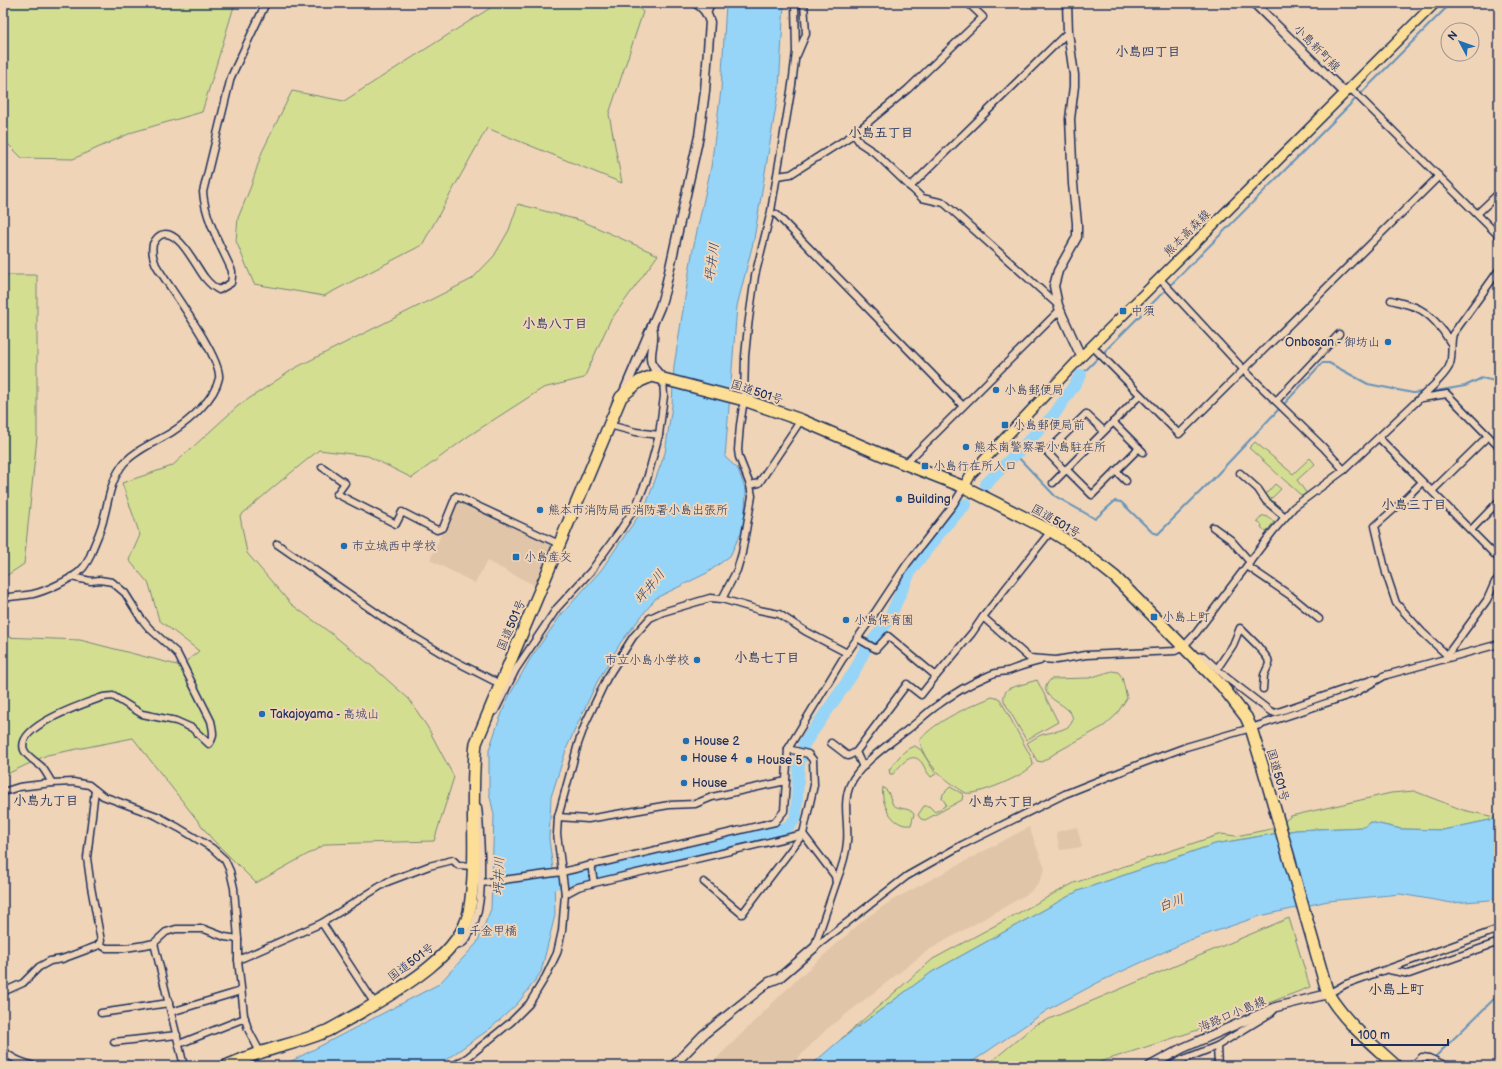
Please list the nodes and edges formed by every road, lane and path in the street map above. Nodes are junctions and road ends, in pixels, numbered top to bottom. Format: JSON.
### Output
{"nodes":[{"id":1,"x":266,"y":3,"type":"edge"},
{"id":2,"x":696,"y":3,"type":"edge"},
{"id":3,"x":711,"y":3,"type":"edge"},
{"id":4,"x":795,"y":3,"type":"edge"},
{"id":5,"x":804,"y":3,"type":"edge"},
{"id":6,"x":968,"y":3,"type":"edge"},
{"id":7,"x":1067,"y":3,"type":"edge"},
{"id":8,"x":1254,"y":3,"type":"edge"},
{"id":9,"x":1436,"y":3,"type":"edge"},
{"id":10,"x":707,"y":13,"type":"junction"},
{"id":11,"x":1068,"y":32,"type":"junction"},
{"id":12,"x":795,"y":60,"type":"junction"},
{"id":13,"x":1347,"y":90,"type":"junction"},
{"id":14,"x":854,"y":134,"type":"junction"},
{"id":15,"x":777,"y":176,"type":"junction"},
{"id":16,"x":1439,"y":176,"type":"junction"},
{"id":17,"x":910,"y":187,"type":"junction"},
{"id":18,"x":1499,"y":193,"type":"edge"},
{"id":19,"x":776,"y":214,"type":"dead end"},
{"id":20,"x":1477,"y":214,"type":"junction"},
{"id":21,"x":1499,"y":236,"type":"edge"},
{"id":22,"x":1499,"y":270,"type":"edge"},
{"id":23,"x":1159,"y":278,"type":"junction"},
{"id":24,"x":1390,"y":300,"type":"dead end"},
{"id":25,"x":1059,"y":308,"type":"junction"},
{"id":26,"x":652,"y":325,"type":"junction"},
{"id":27,"x":1339,"y":334,"type":"dead end"},
{"id":28,"x":1450,"y":342,"type":"junction"},
{"id":29,"x":1092,"y":346,"type":"junction"},
{"id":30,"x":1082,"y":356,"type":"junction"},
{"id":31,"x":1243,"y":369,"type":"junction"},
{"id":32,"x":664,"y":378,"type":"junction"},
{"id":33,"x":1140,"y":395,"type":"junction"},
{"id":34,"x":621,"y":397,"type":"junction"},
{"id":35,"x":1422,"y":398,"type":"junction"},
{"id":36,"x":742,"y":400,"type":"junction"},
{"id":37,"x":1276,"y":402,"type":"junction"},
{"id":38,"x":963,"y":406,"type":"junction"},
{"id":39,"x":801,"y":420,"type":"junction"},
{"id":40,"x":1113,"y":422,"type":"junction"},
{"id":41,"x":609,"y":425,"type":"junction"},
{"id":42,"x":1104,"y":432,"type":"junction"},
{"id":43,"x":659,"y":435,"type":"junction"},
{"id":44,"x":1488,"y":436,"type":"junction"},
{"id":45,"x":1379,"y":438,"type":"junction"},
{"id":46,"x":1499,"y":447,"type":"edge"},
{"id":47,"x":905,"y":464,"type":"junction"},
{"id":48,"x":322,"y":467,"type":"dead end"},
{"id":49,"x":1066,"y":470,"type":"junction"},
{"id":50,"x":1344,"y":470,"type":"junction"},
{"id":51,"x":1116,"y":471,"type":"junction"},
{"id":52,"x":1240,"y":473,"type":"dead end"},
{"id":53,"x":1126,"y":481,"type":"dead end"},
{"id":54,"x":1422,"y":482,"type":"junction"},
{"id":55,"x":1053,"y":483,"type":"dead end"},
{"id":56,"x":750,"y":485,"type":"junction"},
{"id":57,"x":964,"y":487,"type":"junction"},
{"id":58,"x":1432,"y":491,"type":"junction"},
{"id":59,"x":1499,"y":501,"type":"edge"},
{"id":60,"x":1285,"y":517,"type":"junction"},
{"id":61,"x":1213,"y":527,"type":"dead end"},
{"id":62,"x":1471,"y":530,"type":"junction"},
{"id":63,"x":1051,"y":531,"type":"junction"},
{"id":64,"x":277,"y":544,"type":"dead end"},
{"id":65,"x":559,"y":544,"type":"junction"},
{"id":66,"x":1499,"y":559,"type":"edge"},
{"id":67,"x":1248,"y":564,"type":"junction"},
{"id":68,"x":71,"y":577,"type":"junction"},
{"id":69,"x":1499,"y":578,"type":"edge"},
{"id":70,"x":3,"y":598,"type":"edge"},
{"id":71,"x":722,"y":600,"type":"junction"},
{"id":72,"x":983,"y":617,"type":"junction"},
{"id":73,"x":1319,"y":619,"type":"dead end"},
{"id":74,"x":858,"y":638,"type":"junction"},
{"id":75,"x":1499,"y":644,"type":"edge"},
{"id":76,"x":1183,"y":647,"type":"junction"},
{"id":77,"x":847,"y":653,"type":"junction"},
{"id":78,"x":1193,"y":657,"type":"junction"},
{"id":79,"x":1449,"y":657,"type":"junction"},
{"id":80,"x":1052,"y":660,"type":"junction"},
{"id":81,"x":1217,"y":669,"type":"junction"},
{"id":82,"x":1386,"y":675,"type":"junction"},
{"id":83,"x":936,"y":676,"type":"junction"},
{"id":84,"x":500,"y":684,"type":"junction"},
{"id":85,"x":1263,"y":689,"type":"dead end"},
{"id":86,"x":1252,"y":731,"type":"junction"},
{"id":87,"x":831,"y":743,"type":"dead end"},
{"id":88,"x":788,"y":749,"type":"junction"},
{"id":89,"x":856,"y":752,"type":"junction"},
{"id":90,"x":863,"y":767,"type":"junction"},
{"id":91,"x":786,"y":781,"type":"junction"},
{"id":92,"x":52,"y":782,"type":"junction"},
{"id":93,"x":95,"y":790,"type":"junction"},
{"id":94,"x":3,"y":792,"type":"edge"},
{"id":95,"x":474,"y":799,"type":"junction"},
{"id":96,"x":558,"y":817,"type":"junction"},
{"id":97,"x":803,"y":834,"type":"junction"},
{"id":98,"x":591,"y":864,"type":"junction"},
{"id":99,"x":472,"y":866,"type":"junction"},
{"id":100,"x":561,"y":873,"type":"junction"},
{"id":101,"x":484,"y":882,"type":"junction"},
{"id":102,"x":704,"y":882,"type":"dead end"},
{"id":103,"x":594,"y":883,"type":"junction"},
{"id":104,"x":836,"y":883,"type":"junction"},
{"id":105,"x":564,"y":892,"type":"junction"},
{"id":106,"x":322,"y":923,"type":"junction"},
{"id":107,"x":1499,"y":929,"type":"edge"},
{"id":108,"x":238,"y":939,"type":"junction"},
{"id":109,"x":1499,"y":942,"type":"edge"},
{"id":110,"x":154,"y":943,"type":"junction"},
{"id":111,"x":99,"y":944,"type":"junction"},
{"id":112,"x":452,"y":945,"type":"junction"},
{"id":113,"x":814,"y":948,"type":"junction"},
{"id":114,"x":238,"y":960,"type":"junction"},
{"id":115,"x":1387,"y":969,"type":"junction"},
{"id":116,"x":1326,"y":989,"type":"junction"},
{"id":117,"x":241,"y":991,"type":"junction"},
{"id":118,"x":3,"y":992,"type":"edge"},
{"id":119,"x":169,"y":1003,"type":"junction"},
{"id":120,"x":375,"y":1004,"type":"junction"},
{"id":121,"x":1276,"y":1008,"type":"junction"},
{"id":122,"x":171,"y":1012,"type":"junction"},
{"id":123,"x":101,"y":1013,"type":"dead end"},
{"id":124,"x":245,"y":1018,"type":"junction"},
{"id":125,"x":177,"y":1035,"type":"junction"},
{"id":126,"x":114,"y":1042,"type":"dead end"},
{"id":127,"x":179,"y":1044,"type":"junction"},
{"id":128,"x":1217,"y":1046,"type":"junction"},
{"id":129,"x":3,"y":1049,"type":"edge"},
{"id":130,"x":260,"y":1052,"type":"junction"},
{"id":131,"x":34,"y":1066,"type":"edge"},
{"id":132,"x":184,"y":1066,"type":"edge"},
{"id":133,"x":226,"y":1066,"type":"edge"},
{"id":134,"x":453,"y":1066,"type":"edge"},
{"id":135,"x":673,"y":1066,"type":"edge"},
{"id":136,"x":1150,"y":1066,"type":"edge"},
{"id":137,"x":1171,"y":1066,"type":"edge"},
{"id":138,"x":1218,"y":1066,"type":"edge"},
{"id":139,"x":1396,"y":1066,"type":"edge"},
{"id":140,"x":1412,"y":1066,"type":"edge"},
{"id":141,"x":1447,"y":1066,"type":"edge"}],
"edges":[{"from":1,"to":68,"type":"street"},
{"from":2,"to":10,"type":"street"},
{"from":3,"to":10,"type":"street"},
{"from":4,"to":12,"type":"street"},
{"from":5,"to":12,"type":"street"},
{"from":6,"to":14,"type":"street"},
{"from":7,"to":11,"type":"street"},
{"from":8,"to":13,"type":"street","name":"小島新町線"},
{"from":9,"to":13,"type":"main road","name":"熊本高森線"},
{"from":10,"to":26,"type":"street"},
{"from":11,"to":17,"type":"street"},
{"from":11,"to":25,"type":"street"},
{"from":12,"to":15,"type":"street"},
{"from":13,"to":16,"type":"street"},
{"from":13,"to":23,"type":"main road","name":"熊本高森線"},
{"from":14,"to":15,"type":"street"},
{"from":14,"to":17,"type":"street"},
{"from":15,"to":36,"type":"street"},
{"from":16,"to":20,"type":"street"},
{"from":16,"to":31,"type":"street"},
{"from":17,"to":25,"type":"street"},
{"from":18,"to":20,"type":"street"},
{"from":19,"to":38,"type":"street"},
{"from":20,"to":21,"type":"street"},
{"from":22,"to":28,"type":"street"},
{"from":23,"to":29,"type":"main road","name":"熊本高森線"},
{"from":23,"to":31,"type":"street"},
{"from":24,"to":28,"type":"street"},
{"from":25,"to":30,"type":"street"},
{"from":25,"to":38,"type":"street"},
{"from":26,"to":32,"type":"street"},
{"from":26,"to":34,"type":"street"},
{"from":27,"to":37,"type":"street"},
{"from":28,"to":35,"type":"street"},
{"from":29,"to":30,"type":"main road","name":"熊本高森線"},
{"from":29,"to":33,"type":"street"},
{"from":30,"to":57,"type":"main road","name":"熊本高森線"},
{"from":31,"to":33,"type":"street"},
{"from":31,"to":37,"type":"street"},
{"from":32,"to":34,"type":"highway","name":"国道501号"},
{"from":32,"to":36,"type":"highway","name":"国道501号"},
{"from":32,"to":43,"type":"street"},
{"from":33,"to":40,"type":"street"},
{"from":34,"to":41,"type":"highway","name":"国道501号"},
{"from":35,"to":44,"type":"street"},
{"from":35,"to":45,"type":"street"},
{"from":36,"to":39,"type":"highway","name":"国道501号"},
{"from":36,"to":56,"type":"street"},
{"from":37,"to":50,"type":"street"},
{"from":38,"to":47,"type":"street"},
{"from":39,"to":47,"type":"highway","name":"国道501号"},
{"from":39,"to":56,"type":"street"},
{"from":40,"to":42,"type":"street"},
{"from":40,"to":51,"type":"street"},
{"from":41,"to":43,"type":"street"},
{"from":41,"to":65,"type":"highway","name":"国道501号"},
{"from":42,"to":49,"type":"street"},
{"from":42,"to":49,"type":"street"},
{"from":43,"to":95,"type":"street"},
{"from":44,"to":46,"type":"street"},
{"from":44,"to":58,"type":"street"},
{"from":45,"to":50,"type":"street"},
{"from":45,"to":54,"type":"street"},
{"from":47,"to":57,"type":"highway","name":"国道501号"},
{"from":48,"to":65,"type":"street"},
{"from":49,"to":51,"type":"street"},
{"from":49,"to":55,"type":"street"},
{"from":50,"to":60,"type":"street"},
{"from":51,"to":53,"type":"street"},
{"from":52,"to":60,"type":"street"},
{"from":54,"to":58,"type":"street"},
{"from":54,"to":79,"type":"street"},
{"from":56,"to":71,"type":"street"},
{"from":57,"to":63,"type":"highway","name":"国道501号"},
{"from":57,"to":74,"type":"street"},
{"from":58,"to":62,"type":"street"},
{"from":59,"to":62,"type":"street"},
{"from":60,"to":67,"type":"street"},
{"from":61,"to":67,"type":"street"},
{"from":62,"to":66,"type":"street"},
{"from":63,"to":72,"type":"street"},
{"from":63,"to":76,"type":"highway","name":"国道501号"},
{"from":64,"to":84,"type":"street"},
{"from":65,"to":84,"type":"highway","name":"国道501号"},
{"from":67,"to":73,"type":"street"},
{"from":67,"to":76,"type":"street"},
{"from":68,"to":70,"type":"street"},
{"from":68,"to":92,"type":"street"},
{"from":69,"to":79,"type":"street"},
{"from":71,"to":77,"type":"street"},
{"from":71,"to":96,"type":"street"},
{"from":72,"to":80,"type":"street"},
{"from":72,"to":83,"type":"street"},
{"from":74,"to":77,"type":"street"},
{"from":74,"to":83,"type":"street"},
{"from":75,"to":79,"type":"street"},
{"from":76,"to":78,"type":"highway","name":"国道501号"},
{"from":76,"to":80,"type":"street"},
{"from":77,"to":88,"type":"street"},
{"from":78,"to":81,"type":"street"},
{"from":78,"to":86,"type":"highway","name":"国道501号"},
{"from":79,"to":82,"type":"street"},
{"from":80,"to":90,"type":"street"},
{"from":81,"to":82,"type":"street"},
{"from":81,"to":85,"type":"street"},
{"from":82,"to":86,"type":"street"},
{"from":83,"to":89,"type":"street"},
{"from":84,"to":95,"type":"highway","name":"国道501号"},
{"from":86,"to":113,"type":"street"},
{"from":86,"to":116,"type":"highway","name":"国道501号"},
{"from":87,"to":89,"type":"street"},
{"from":88,"to":91,"type":"street"},
{"from":88,"to":97,"type":"street"},
{"from":89,"to":90,"type":"street"},
{"from":90,"to":104,"type":"street"},
{"from":91,"to":96,"type":"street"},
{"from":91,"to":98,"type":"street"},
{"from":92,"to":93,"type":"street"},
{"from":92,"to":94,"type":"street"},
{"from":93,"to":108,"type":"street"},
{"from":93,"to":111,"type":"street"},
{"from":95,"to":99,"type":"highway","name":"国道501号"},
{"from":95,"to":101,"type":"street"},
{"from":96,"to":100,"type":"street"},
{"from":97,"to":102,"type":"street"},
{"from":97,"to":103,"type":"street"},
{"from":97,"to":104,"type":"street"},
{"from":98,"to":100,"type":"street"},
{"from":98,"to":103,"type":"street"},
{"from":99,"to":106,"type":"street"},
{"from":99,"to":112,"type":"highway","name":"国道501号"},
{"from":100,"to":101,"type":"street"},
{"from":100,"to":105,"type":"street"},
{"from":101,"to":112,"type":"street"},
{"from":103,"to":105,"type":"street"},
{"from":104,"to":113,"type":"street"},
{"from":105,"to":134,"type":"street"},
{"from":106,"to":114,"type":"street"},
{"from":106,"to":120,"type":"street"},
{"from":107,"to":115,"type":"street"},
{"from":108,"to":110,"type":"street"},
{"from":108,"to":114,"type":"street"},
{"from":109,"to":115,"type":"street"},
{"from":110,"to":111,"type":"street"},
{"from":110,"to":119,"type":"street"},
{"from":111,"to":118,"type":"street"},
{"from":112,"to":120,"type":"highway","name":"国道501号"},
{"from":113,"to":135,"type":"street"},
{"from":114,"to":117,"type":"street"},
{"from":115,"to":116,"type":"street"},
{"from":116,"to":121,"type":"street","name":"海路口小島線"},
{"from":116,"to":139,"type":"highway","name":"国道501号"},
{"from":117,"to":122,"type":"street"},
{"from":117,"to":124,"type":"street"},
{"from":119,"to":122,"type":"street"},
{"from":119,"to":123,"type":"street"},
{"from":120,"to":130,"type":"highway","name":"国道501号"},
{"from":121,"to":128,"type":"street"},
{"from":121,"to":136,"type":"street","name":"海路口小島線"},
{"from":122,"to":125,"type":"street"},
{"from":124,"to":127,"type":"street"},
{"from":124,"to":130,"type":"street"},
{"from":125,"to":126,"type":"street"},
{"from":125,"to":127,"type":"street"},
{"from":127,"to":132,"type":"street"},
{"from":128,"to":137,"type":"street"},
{"from":128,"to":138,"type":"street"},
{"from":129,"to":131,"type":"street"},
{"from":130,"to":133,"type":"highway","name":"国道501号"},
{"from":140,"to":141,"type":"street"}]}
